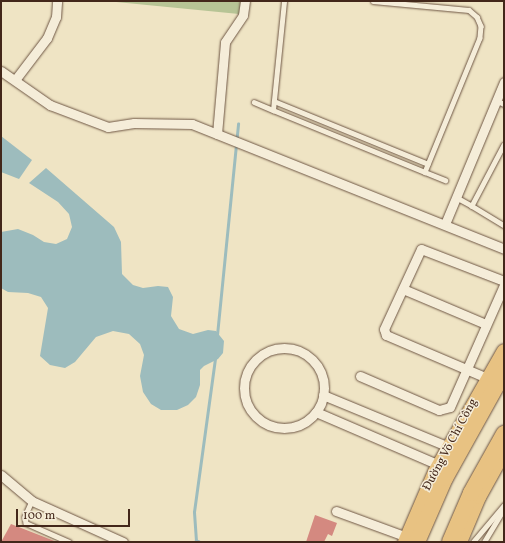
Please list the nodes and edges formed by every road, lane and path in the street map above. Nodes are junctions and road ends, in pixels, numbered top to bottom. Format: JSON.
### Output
{"nodes":[{"id":1,"x":57,"y":1,"type":"edge"},
{"id":2,"x":245,"y":1,"type":"edge"},
{"id":3,"x":284,"y":1,"type":"edge"},
{"id":4,"x":373,"y":1,"type":"edge"},
{"id":5,"x":1,"y":71,"type":"edge"},
{"id":6,"x":14,"y":80,"type":"junction"},
{"id":7,"x":504,"y":82,"type":"edge"},
{"id":8,"x":274,"y":101,"type":"junction"},
{"id":9,"x":254,"y":102,"type":"dead end"},
{"id":10,"x":500,"y":102,"type":"edge"},
{"id":11,"x":273,"y":110,"type":"junction"},
{"id":12,"x":348,"y":131,"type":"junction"},
{"id":13,"x":217,"y":134,"type":"junction"},
{"id":14,"x":345,"y":140,"type":"junction"},
{"id":15,"x":504,"y":145,"type":"edge"},
{"id":16,"x":428,"y":164,"type":"junction"},
{"id":17,"x":425,"y":172,"type":"junction"},
{"id":18,"x":445,"y":180,"type":"dead end"},
{"id":19,"x":456,"y":197,"type":"junction"},
{"id":20,"x":472,"y":206,"type":"junction"},
{"id":21,"x":445,"y":224,"type":"junction"},
{"id":22,"x":504,"y":224,"type":"edge"},
{"id":23,"x":504,"y":250,"type":"edge"},
{"id":24,"x":504,"y":281,"type":"edge"},
{"id":25,"x":504,"y":285,"type":"edge"},
{"id":26,"x":403,"y":289,"type":"junction"},
{"id":27,"x":486,"y":324,"type":"junction"},
{"id":28,"x":504,"y":351,"type":"edge"},
{"id":29,"x":467,"y":369,"type":"junction"},
{"id":30,"x":504,"y":372,"type":"edge"},
{"id":31,"x":360,"y":376,"type":"dead end"},
{"id":32,"x":488,"y":378,"type":"junction"},
{"id":33,"x":324,"y":395,"type":"junction"},
{"id":34,"x":316,"y":412,"type":"junction"},
{"id":35,"x":504,"y":434,"type":"edge"},
{"id":36,"x":449,"y":447,"type":"junction"},
{"id":37,"x":504,"y":452,"type":"edge"},
{"id":38,"x":439,"y":464,"type":"junction"},
{"id":39,"x":1,"y":476,"type":"edge"},
{"id":40,"x":32,"y":501,"type":"junction"},
{"id":41,"x":504,"y":505,"type":"edge"},
{"id":42,"x":504,"y":509,"type":"edge"},
{"id":43,"x":336,"y":511,"type":"dead end"},
{"id":44,"x":409,"y":540,"type":"edge"},
{"id":45,"x":120,"y":541,"type":"edge"},
{"id":46,"x":69,"y":542,"type":"edge"},
{"id":47,"x":450,"y":542,"type":"edge"},
{"id":48,"x":460,"y":542,"type":"edge"},
{"id":49,"x":472,"y":542,"type":"edge"},
{"id":50,"x":484,"y":542,"type":"edge"}],
"edges":[{"from":1,"to":6,"type":"street"},
{"from":2,"to":13,"type":"street"},
{"from":3,"to":8,"type":"lane"},
{"from":4,"to":16,"type":"lane"},
{"from":5,"to":6,"type":"street"},
{"from":6,"to":13,"type":"street"},
{"from":7,"to":10,"type":"street"},
{"from":8,"to":11,"type":"lane"},
{"from":8,"to":12,"type":"lane"},
{"from":9,"to":11,"type":"lane"},
{"from":10,"to":19,"type":"street"},
{"from":11,"to":14,"type":"lane"},
{"from":12,"to":14,"type":"lane"},
{"from":12,"to":16,"type":"lane"},
{"from":13,"to":21,"type":"street"},
{"from":14,"to":17,"type":"lane"},
{"from":15,"to":20,"type":"lane"},
{"from":16,"to":17,"type":"lane"},
{"from":17,"to":18,"type":"lane"},
{"from":19,"to":20,"type":"lane"},
{"from":19,"to":21,"type":"street"},
{"from":20,"to":22,"type":"lane"},
{"from":21,"to":23,"type":"street"},
{"from":24,"to":26,"type":"street"},
{"from":25,"to":27,"type":"street"},
{"from":26,"to":27,"type":"street"},
{"from":26,"to":29,"type":"street"},
{"from":27,"to":29,"type":"street"},
{"from":28,"to":32,"type":"main road","name":"Đường Võ Chí Công"},
{"from":29,"to":31,"type":"street"},
{"from":29,"to":32,"type":"street"},
{"from":30,"to":44,"type":"highway","name":"Đường Võ Chí Công"},
{"from":32,"to":36,"type":"main road","name":"Đường Võ Chí Công"},
{"from":33,"to":34,"type":"street"},
{"from":33,"to":34,"type":"street"},
{"from":33,"to":36,"type":"street"},
{"from":34,"to":38,"type":"street"},
{"from":35,"to":47,"type":"highway"},
{"from":36,"to":38,"type":"main road","name":"Đường Võ Chí Công"},
{"from":37,"to":48,"type":"main road"},
{"from":38,"to":44,"type":"main road","name":"Đường Võ Chí Công"},
{"from":39,"to":40,"type":"street"},
{"from":40,"to":45,"type":"street"},
{"from":40,"to":46,"type":"lane"},
{"from":41,"to":49,"type":"lane"},
{"from":42,"to":50,"type":"lane"},
{"from":43,"to":44,"type":"street"}]}
